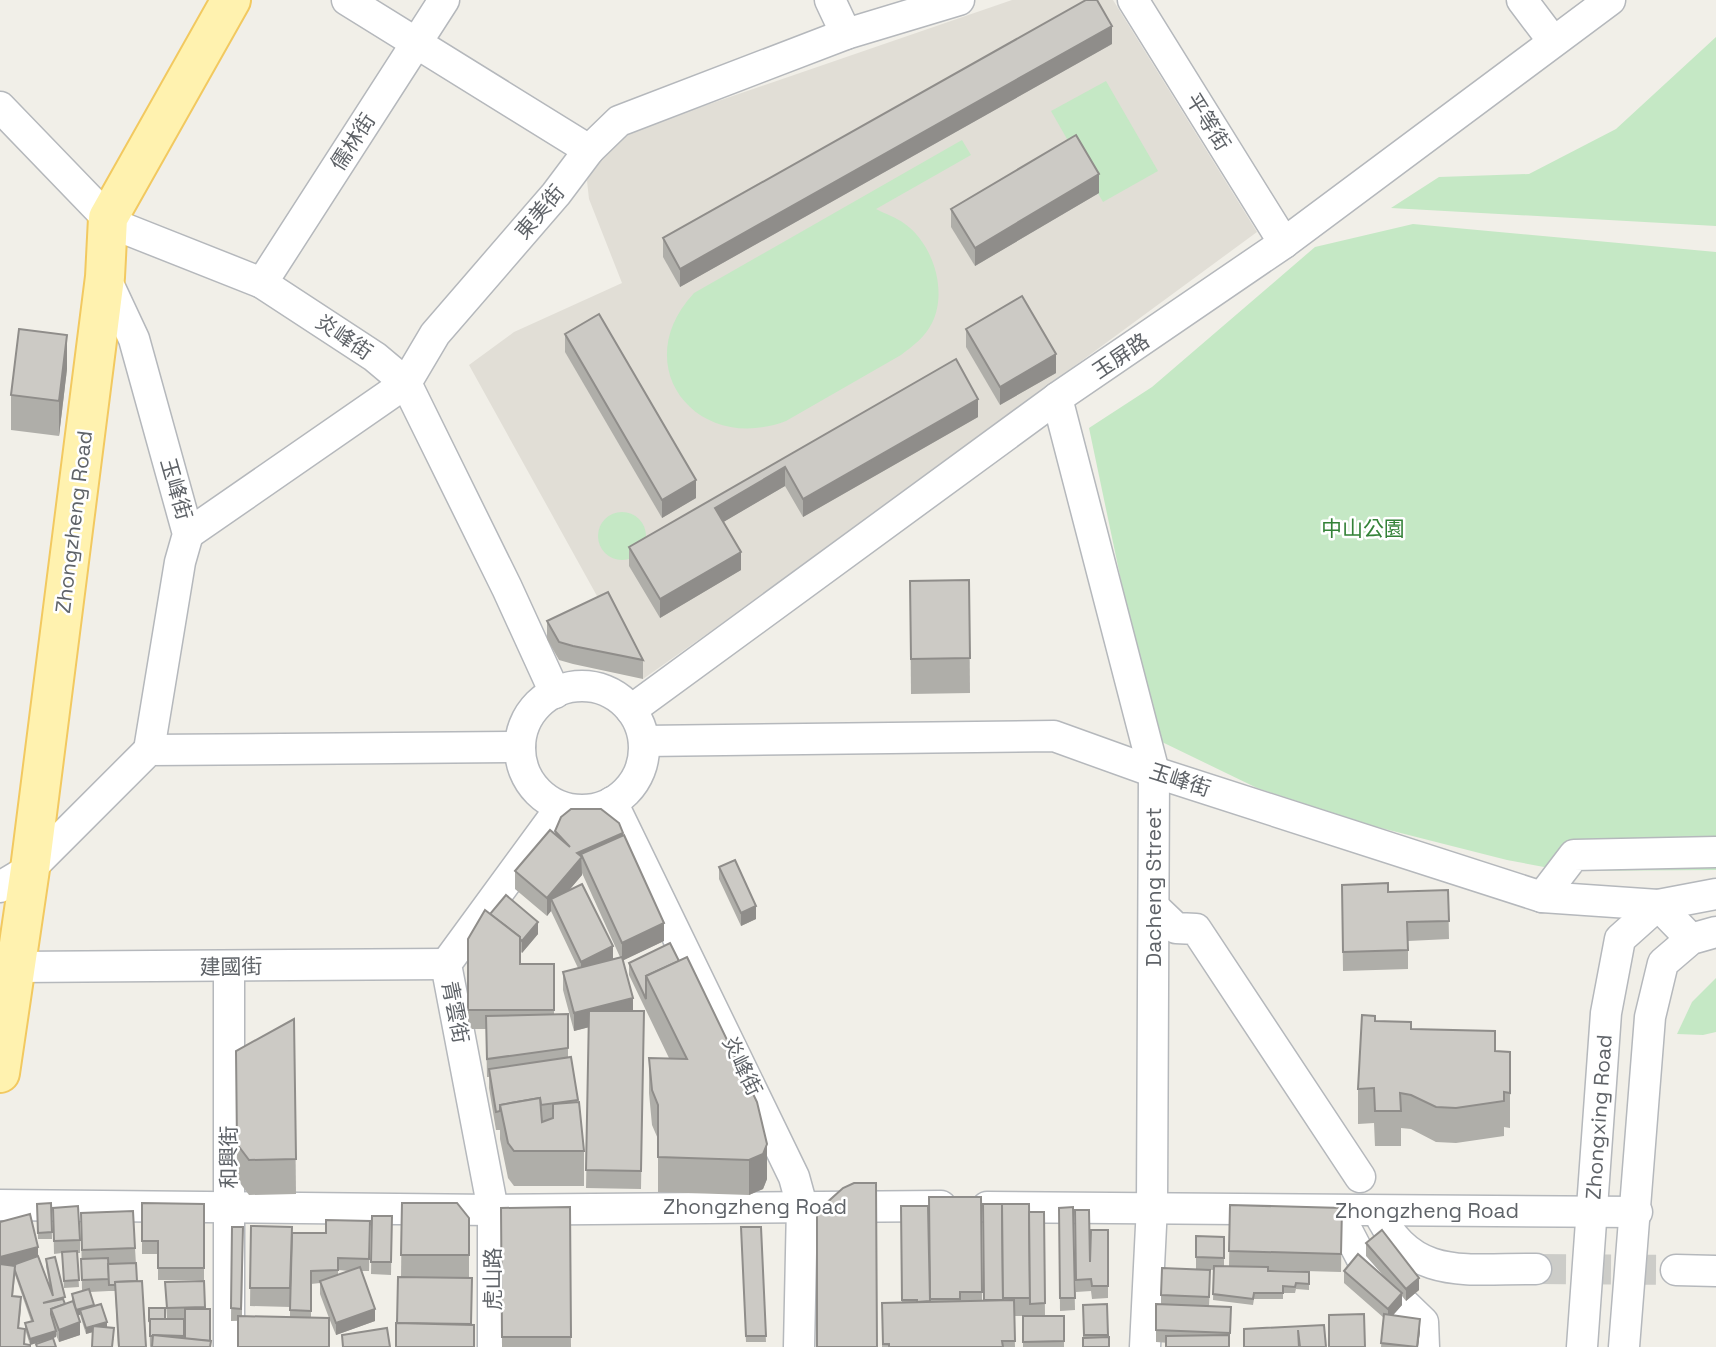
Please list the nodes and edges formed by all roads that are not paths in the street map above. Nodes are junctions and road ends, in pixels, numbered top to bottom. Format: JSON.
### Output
{"nodes":[{"id":1,"x":231,"y":0,"type":"edge"},
{"id":2,"x":348,"y":0,"type":"edge"},
{"id":3,"x":443,"y":0,"type":"edge"},
{"id":4,"x":830,"y":0,"type":"edge"},
{"id":5,"x":959,"y":0,"type":"edge"},
{"id":6,"x":1133,"y":0,"type":"edge"},
{"id":7,"x":1522,"y":0,"type":"edge"},
{"id":8,"x":1610,"y":0,"type":"edge"},
{"id":9,"x":846,"y":34,"type":"junction"},
{"id":10,"x":1553,"y":41,"type":"junction"},
{"id":11,"x":417,"y":42,"type":"junction"},
{"id":12,"x":0,"y":107,"type":"edge"},
{"id":13,"x":590,"y":150,"type":"junction"},
{"id":14,"x":108,"y":218,"type":"junction"},
{"id":15,"x":1284,"y":243,"type":"junction"},
{"id":16,"x":105,"y":277,"type":"junction"},
{"id":17,"x":262,"y":283,"type":"junction"},
{"id":18,"x":406,"y":383,"type":"junction"},
{"id":19,"x":1057,"y":398,"type":"junction"},
{"id":20,"x":188,"y":534,"type":"junction"},
{"id":21,"x":555,"y":693,"type":"junction"},
{"id":22,"x":631,"y":710,"type":"junction"},
{"id":23,"x":644,"y":741,"type":"junction"},
{"id":24,"x":520,"y":747,"type":"junction"},
{"id":25,"x":149,"y":750,"type":"junction"},
{"id":26,"x":1154,"y":772,"type":"junction"},
{"id":27,"x":612,"y":802,"type":"junction"},
{"id":28,"x":561,"y":807,"type":"junction"},
{"id":29,"x":1716,"y":852,"type":"edge"},
{"id":30,"x":15,"y":878,"type":"edge"},
{"id":31,"x":1716,"y":894,"type":"edge"},
{"id":32,"x":1542,"y":897,"type":"junction"},
{"id":33,"x":1658,"y":905,"type":"junction"},
{"id":34,"x":1154,"y":907,"type":"junction"},
{"id":35,"x":1703,"y":936,"type":"edge"},
{"id":36,"x":446,"y":964,"type":"junction"},
{"id":37,"x":16,"y":967,"type":"junction"},
{"id":38,"x":229,"y":967,"type":"junction"},
{"id":39,"x":0,"y":1073,"type":"edge"},
{"id":40,"x":1360,"y":1177,"type":"dead end"},
{"id":41,"x":0,"y":1205,"type":"edge"},
{"id":42,"x":802,"y":1206,"type":"junction"},
{"id":43,"x":1152,"y":1206,"type":"junction"},
{"id":44,"x":229,"y":1210,"type":"junction"},
{"id":45,"x":493,"y":1210,"type":"junction"},
{"id":46,"x":1593,"y":1210,"type":"junction"},
{"id":47,"x":1337,"y":1211,"type":"junction"},
{"id":48,"x":1378,"y":1211,"type":"junction"},
{"id":49,"x":1637,"y":1212,"type":"junction"},
{"id":50,"x":1536,"y":1269,"type":"tunnel mouth"},
{"id":51,"x":1676,"y":1270,"type":"tunnel mouth"},
{"id":52,"x":1716,"y":1271,"type":"edge"},
{"id":53,"x":229,"y":1347,"type":"edge"},
{"id":54,"x":493,"y":1347,"type":"edge"},
{"id":55,"x":799,"y":1347,"type":"edge"},
{"id":56,"x":1145,"y":1347,"type":"edge"},
{"id":57,"x":1424,"y":1347,"type":"edge"},
{"id":58,"x":1582,"y":1347,"type":"edge"},
{"id":59,"x":1624,"y":1347,"type":"edge"}],
"edges":[{"from":1,"to":14,"type":"main road","name":"Zhongzheng Road"},
{"from":2,"to":11,"type":"street"},
{"from":3,"to":11,"type":"street","name":"儒林街"},
{"from":4,"to":9,"type":"street"},
{"from":5,"to":9,"type":"street","name":"東美街"},
{"from":6,"to":15,"type":"street","name":"平等街"},
{"from":7,"to":10,"type":"street"},
{"from":8,"to":10,"type":"street","name":"玉屏路"},
{"from":9,"to":13,"type":"street","name":"東美街"},
{"from":10,"to":15,"type":"street","name":"玉屏路"},
{"from":11,"to":13,"type":"street"},
{"from":11,"to":17,"type":"street","name":"儒林街"},
{"from":12,"to":14,"type":"street","name":"炎峰街"},
{"from":13,"to":18,"type":"street","name":"東美街"},
{"from":14,"to":16,"type":"main road","name":"Zhongzheng Road"},
{"from":14,"to":17,"type":"street","name":"炎峰街"},
{"from":15,"to":19,"type":"street","name":"玉屏路"},
{"from":16,"to":20,"type":"street","name":"玉峰街"},
{"from":16,"to":30,"type":"main road","name":"Zhongzheng Road"},
{"from":17,"to":18,"type":"street","name":"炎峰街"},
{"from":18,"to":20,"type":"street","name":"東美街"},
{"from":18,"to":21,"type":"street","name":"炎峰街"},
{"from":19,"to":22,"type":"street","name":"玉屏路"},
{"from":19,"to":26,"type":"street","name":"Dacheng Street"},
{"from":20,"to":25,"type":"street","name":"玉峰街"},
{"from":21,"to":22,"type":"street"},
{"from":21,"to":24,"type":"street"},
{"from":22,"to":23,"type":"street"},
{"from":23,"to":26,"type":"street","name":"玉峰街"},
{"from":23,"to":27,"type":"street"},
{"from":24,"to":25,"type":"street"},
{"from":24,"to":28,"type":"street"},
{"from":25,"to":30,"type":"street"},
{"from":26,"to":32,"type":"street","name":"玉峰街"},
{"from":26,"to":34,"type":"street","name":"Dacheng Street"},
{"from":27,"to":28,"type":"street"},
{"from":27,"to":42,"type":"street","name":"炎峰街"},
{"from":28,"to":36,"type":"street","name":"青雲街"},
{"from":29,"to":32,"type":"street"},
{"from":30,"to":37,"type":"main road","name":"Zhongzheng Road"},
{"from":31,"to":33,"type":"street","name":"玉峰街"},
{"from":32,"to":33,"type":"street","name":"玉峰街"},
{"from":33,"to":35,"type":"street"},
{"from":33,"to":46,"type":"street","name":"Zhongxing Road"},
{"from":34,"to":40,"type":"street"},
{"from":34,"to":43,"type":"street","name":"Dacheng Street"},
{"from":35,"to":49,"type":"street"},
{"from":36,"to":38,"type":"street","name":"建國街"},
{"from":36,"to":45,"type":"street","name":"青雲街"},
{"from":37,"to":38,"type":"street","name":"建國街"},
{"from":37,"to":39,"type":"main road","name":"Zhongzheng Road"},
{"from":38,"to":44,"type":"street","name":"和興街"},
{"from":41,"to":44,"type":"street","name":"Zhongzheng Road"},
{"from":42,"to":43,"type":"street","name":"Zhongzheng Road"},
{"from":42,"to":45,"type":"street","name":"Zhongzheng Road"},
{"from":42,"to":55,"type":"street","name":"炎峰街"},
{"from":43,"to":47,"type":"street","name":"Zhongzheng Road"},
{"from":43,"to":56,"type":"street","name":"Dacheng Street"},
{"from":44,"to":45,"type":"street","name":"Zhongzheng Road"},
{"from":44,"to":53,"type":"street","name":"和興街"},
{"from":45,"to":54,"type":"street","name":"虎山路"},
{"from":46,"to":48,"type":"street","name":"Zhongzheng Road"},
{"from":46,"to":49,"type":"street","name":"Zhongzheng Road"},
{"from":46,"to":58,"type":"street","name":"Zhongxing Road"},
{"from":47,"to":48,"type":"street","name":"Zhongzheng Road"},
{"from":47,"to":57,"type":"street"},
{"from":48,"to":50,"type":"street"},
{"from":49,"to":59,"type":"street"},
{"from":51,"to":52,"type":"street"}]}
